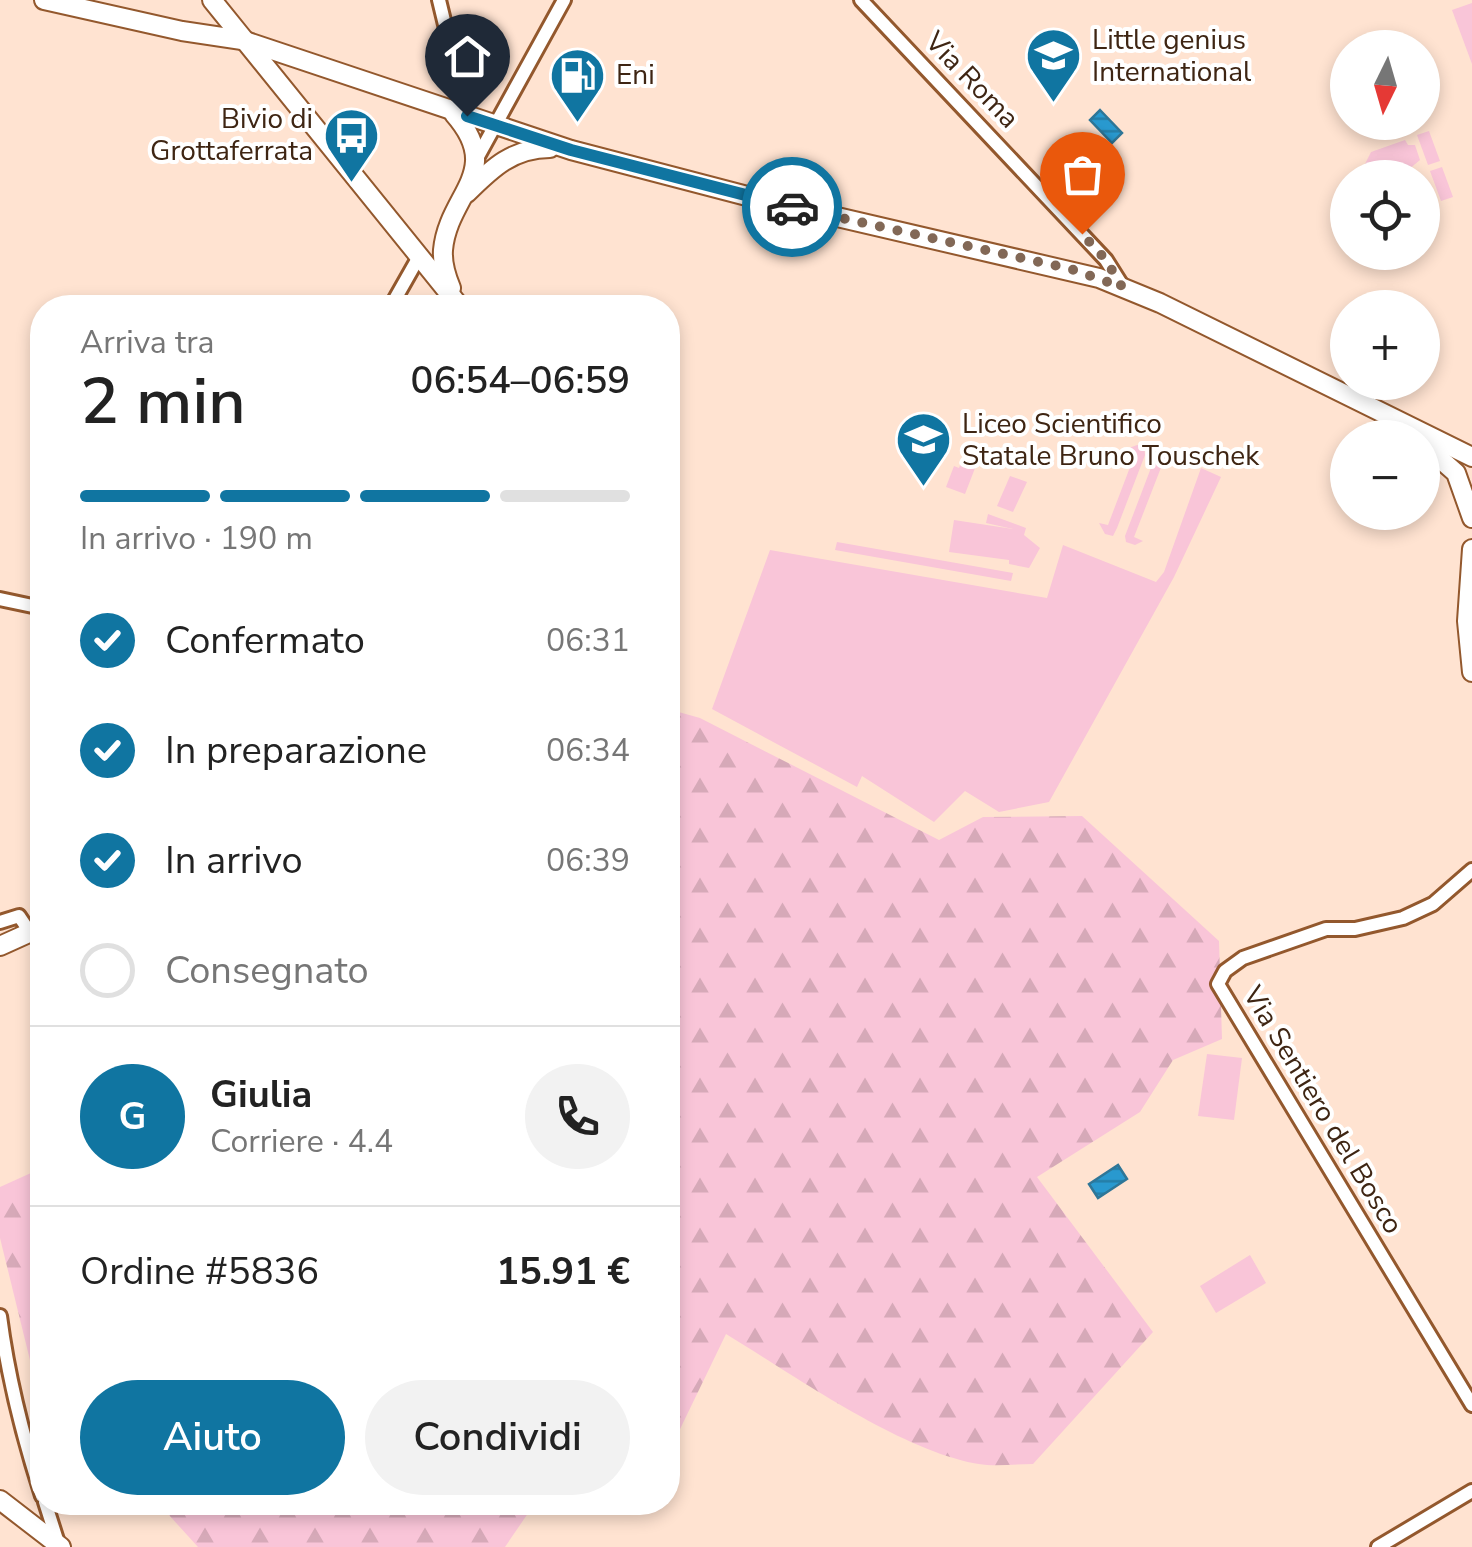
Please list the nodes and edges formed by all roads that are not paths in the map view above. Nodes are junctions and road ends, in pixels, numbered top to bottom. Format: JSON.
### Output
{"nodes":[{"id":1,"x":44,"y":0,"type":"edge"},
{"id":2,"x":212,"y":0,"type":"edge"},
{"id":3,"x":439,"y":0,"type":"edge"},
{"id":4,"x":564,"y":0,"type":"edge"},
{"id":5,"x":861,"y":0,"type":"edge"},
{"id":6,"x":242,"y":40,"type":"junction"},
{"id":7,"x":287,"y":56,"type":"junction"},
{"id":8,"x":268,"y":72,"type":"junction"},
{"id":9,"x":458,"y":113,"type":"junction"},
{"id":10,"x":494,"y":126,"type":"junction"},
{"id":11,"x":571,"y":150,"type":"junction"},
{"id":12,"x":476,"y":160,"type":"junction"},
{"id":13,"x":466,"y":193,"type":"junction"},
{"id":14,"x":447,"y":231,"type":"junction"},
{"id":15,"x":405,"y":238,"type":"junction"},
{"id":16,"x":420,"y":255,"type":"junction"},
{"id":17,"x":1122,"y":287,"type":"junction"},
{"id":18,"x":397,"y":295,"type":"edge"},
{"id":19,"x":452,"y":295,"type":"edge"},
{"id":20,"x":455,"y":295,"type":"edge"},
{"id":21,"x":1387,"y":414,"type":"junction"},
{"id":22,"x":1394,"y":420,"type":"edge"},
{"id":23,"x":1440,"y":454,"type":"edge"},
{"id":24,"x":1472,"y":457,"type":"edge"},
{"id":25,"x":1464,"y":469,"type":"edge"},
{"id":26,"x":1472,"y":518,"type":"edge"},
{"id":27,"x":1472,"y":549,"type":"edge"},
{"id":28,"x":0,"y":599,"type":"edge"},
{"id":29,"x":30,"y":605,"type":"edge"},
{"id":30,"x":1472,"y":672,"type":"edge"},
{"id":31,"x":1472,"y":870,"type":"edge"},
{"id":32,"x":0,"y":922,"type":"edge"},
{"id":33,"x":30,"y":922,"type":"edge"},
{"id":34,"x":30,"y":930,"type":"edge"},
{"id":35,"x":0,"y":946,"type":"edge"},
{"id":36,"x":0,"y":1316,"type":"edge"},
{"id":37,"x":1472,"y":1404,"type":"edge"},
{"id":38,"x":30,"y":1454,"type":"edge"},
{"id":39,"x":1472,"y":1492,"type":"edge"},
{"id":40,"x":0,"y":1500,"type":"edge"},
{"id":41,"x":49,"y":1515,"type":"edge"},
{"id":42,"x":60,"y":1546,"type":"edge"},
{"id":43,"x":1378,"y":1547,"type":"edge"}],
"edges":[{"from":1,"to":6,"type":"main road"},
{"from":2,"to":6,"type":"main road"},
{"from":3,"to":9,"type":"street"},
{"from":4,"to":10,"type":"street"},
{"from":5,"to":17,"type":"street","name":"Via Roma"},
{"from":6,"to":7,"type":"main road"},
{"from":6,"to":8,"type":"main road"},
{"from":7,"to":8,"type":"main road"},
{"from":7,"to":9,"type":"main road"},
{"from":8,"to":15,"type":"main road"},
{"from":9,"to":10,"type":"main road"},
{"from":9,"to":12,"type":"main road"},
{"from":10,"to":11,"type":"main road"},
{"from":10,"to":12,"type":"street"},
{"from":11,"to":13,"type":"main road"},
{"from":11,"to":17,"type":"main road"},
{"from":12,"to":13,"type":"main road"},
{"from":13,"to":14,"type":"main road"},
{"from":14,"to":15,"type":"main road"},
{"from":14,"to":20,"type":"main road"},
{"from":15,"to":16,"type":"main road"},
{"from":16,"to":18,"type":"street"},
{"from":16,"to":19,"type":"main road"},
{"from":17,"to":21,"type":"main road"},
{"from":21,"to":22,"type":"main road"},
{"from":21,"to":24,"type":"main road"},
{"from":23,"to":25,"type":"main road"},
{"from":25,"to":26,"type":"main road"},
{"from":27,"to":30,"type":"main road"},
{"from":28,"to":29,"type":"street"},
{"from":31,"to":37,"type":"street","name":"Via Sentiero del Bosco"},
{"from":32,"to":33,"type":"street"},
{"from":34,"to":35,"type":"main road"},
{"from":36,"to":38,"type":"street"},
{"from":39,"to":43,"type":"street"},
{"from":40,"to":42,"type":"main road"},
{"from":41,"to":42,"type":"street"}]}
